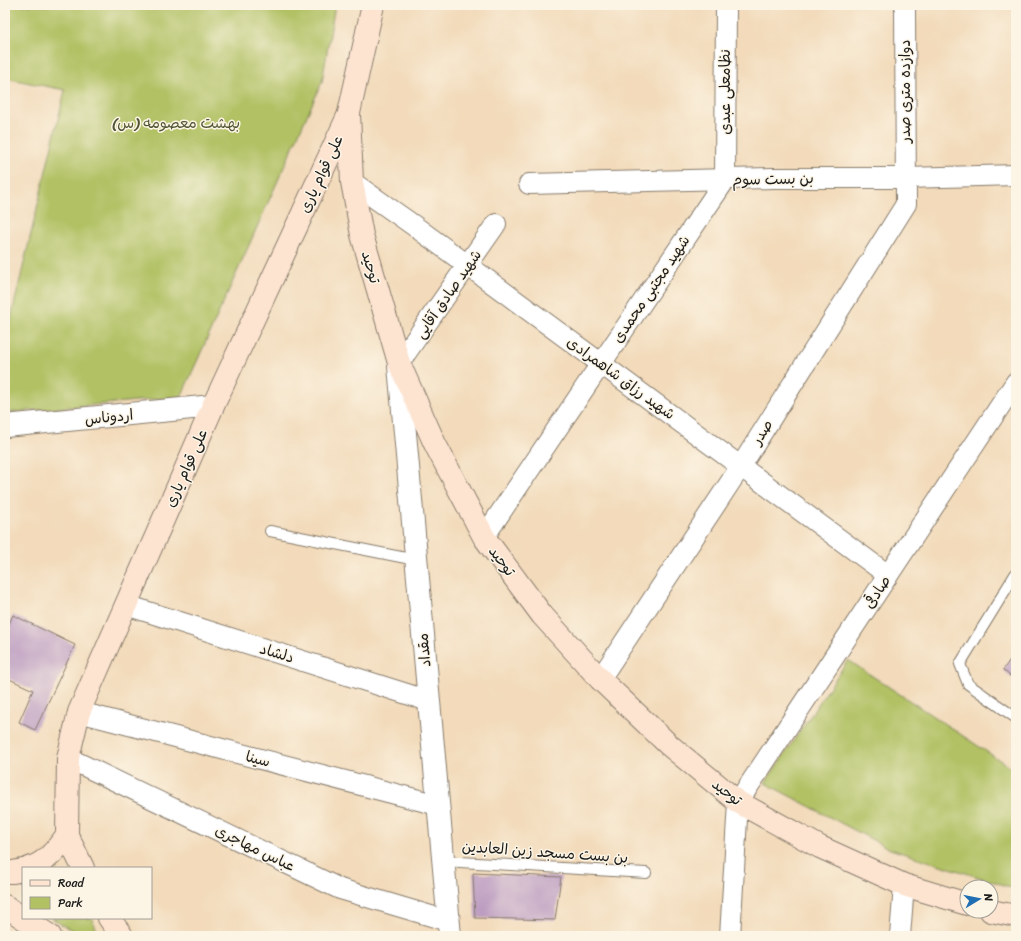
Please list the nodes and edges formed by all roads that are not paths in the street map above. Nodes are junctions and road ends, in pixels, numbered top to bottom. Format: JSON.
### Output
{"nodes":[{"id":1,"x":373,"y":5,"type":"edge"},
{"id":2,"x":726,"y":5,"type":"edge"},
{"id":3,"x":905,"y":5,"type":"edge"},
{"id":4,"x":349,"y":113,"type":"junction"},
{"id":5,"x":1016,"y":175,"type":"edge"},
{"id":6,"x":906,"y":178,"type":"junction"},
{"id":7,"x":725,"y":180,"type":"junction"},
{"id":8,"x":352,"y":182,"type":"junction"},
{"id":9,"x":529,"y":184,"type":"dead end"},
{"id":10,"x":496,"y":224,"type":"dead end"},
{"id":11,"x":468,"y":265,"type":"junction"},
{"id":12,"x":399,"y":363,"type":"junction"},
{"id":13,"x":600,"y":363,"type":"junction"},
{"id":14,"x":1016,"y":382,"type":"edge"},
{"id":15,"x":213,"y":406,"type":"junction"},
{"id":16,"x":5,"y":426,"type":"edge"},
{"id":17,"x":741,"y":466,"type":"junction"},
{"id":18,"x":270,"y":531,"type":"dead end"},
{"id":19,"x":484,"y":537,"type":"junction"},
{"id":20,"x":416,"y":560,"type":"junction"},
{"id":21,"x":888,"y":574,"type":"junction"},
{"id":22,"x":1016,"y":574,"type":"edge"},
{"id":23,"x":126,"y":605,"type":"junction"},
{"id":24,"x":600,"y":680,"type":"junction"},
{"id":25,"x":428,"y":701,"type":"junction"},
{"id":26,"x":79,"y":712,"type":"junction"},
{"id":27,"x":1016,"y":718,"type":"edge"},
{"id":28,"x":68,"y":758,"type":"junction"},
{"id":29,"x":738,"y":802,"type":"junction"},
{"id":30,"x":438,"y":805,"type":"junction"},
{"id":31,"x":67,"y":835,"type":"junction"},
{"id":32,"x":443,"y":861,"type":"junction"},
{"id":33,"x":32,"y":867,"type":"edge"},
{"id":34,"x":83,"y":867,"type":"edge"},
{"id":35,"x":22,"y":870,"type":"edge"},
{"id":36,"x":5,"y":872,"type":"edge"},
{"id":37,"x":646,"y":873,"type":"dead end"},
{"id":38,"x":904,"y":885,"type":"junction"},
{"id":39,"x":959,"y":902,"type":"edge"},
{"id":40,"x":5,"y":906,"type":"edge"},
{"id":41,"x":999,"y":913,"type":"edge"},
{"id":42,"x":1016,"y":916,"type":"edge"},
{"id":43,"x":22,"y":917,"type":"edge"},
{"id":44,"x":24,"y":919,"type":"edge"},
{"id":45,"x":110,"y":919,"type":"edge"},
{"id":46,"x":452,"y":931,"type":"edge"},
{"id":47,"x":50,"y":936,"type":"edge"},
{"id":48,"x":122,"y":936,"type":"edge"},
{"id":49,"x":730,"y":936,"type":"edge"},
{"id":50,"x":900,"y":936,"type":"edge"}],
"edges":[{"from":1,"to":4,"type":"main road","name":"توحید"},
{"from":2,"to":7,"type":"street","name":"نظامعلی عبدی"},
{"from":3,"to":6,"type":"street","name":"دوازده متری صدر"},
{"from":4,"to":8,"type":"main road","name":"توحید"},
{"from":4,"to":15,"type":"main road","name":"علی قوام یاری"},
{"from":5,"to":6,"type":"street","name":"بن بست سوم"},
{"from":6,"to":7,"type":"street","name":"بن بست سوم"},
{"from":6,"to":17,"type":"street","name":"صدر"},
{"from":7,"to":9,"type":"street","name":"بن بست سوم"},
{"from":7,"to":13,"type":"street","name":"شهید مجتبی محمدی"},
{"from":8,"to":11,"type":"street","name":"شهید رزاق شاهمرادی"},
{"from":8,"to":12,"type":"main road","name":"توحید"},
{"from":10,"to":11,"type":"street","name":"شهید صادق آقایی"},
{"from":11,"to":12,"type":"street","name":"شهید صادق آقایی"},
{"from":11,"to":13,"type":"street","name":"شهید رزاق شاهمرادی"},
{"from":12,"to":19,"type":"main road","name":"توحید"},
{"from":12,"to":20,"type":"street","name":"مقداد"},
{"from":13,"to":17,"type":"street","name":"شهید رزاق شاهمرادی"},
{"from":13,"to":19,"type":"street","name":"شهید مجتبی محمدی"},
{"from":14,"to":21,"type":"street","name":"صادقی"},
{"from":15,"to":16,"type":"street","name":"اردوناس"},
{"from":15,"to":23,"type":"main road","name":"علی قوام یاری"},
{"from":17,"to":21,"type":"street","name":"شهید رزاق شاهمرادی"},
{"from":17,"to":24,"type":"street","name":"صدر"},
{"from":18,"to":20,"type":"lane"},
{"from":19,"to":24,"type":"main road","name":"توحید"},
{"from":20,"to":25,"type":"street","name":"مقداد"},
{"from":21,"to":29,"type":"street","name":"صادقی"},
{"from":22,"to":27,"type":"lane"},
{"from":23,"to":25,"type":"street","name":"دلشاد"},
{"from":23,"to":26,"type":"main road","name":"علی قوام یاری"},
{"from":24,"to":29,"type":"main road","name":"توحید"},
{"from":25,"to":30,"type":"street","name":"مقداد"},
{"from":26,"to":28,"type":"main road","name":"علی قوام یاری"},
{"from":26,"to":30,"type":"street","name":"سینا"},
{"from":28,"to":31,"type":"main road","name":"علی قوام یاری"},
{"from":28,"to":46,"type":"street","name":"عباس مهاجری"},
{"from":29,"to":38,"type":"main road","name":"توحید"},
{"from":29,"to":49,"type":"street"},
{"from":30,"to":32,"type":"street","name":"مقداد"},
{"from":31,"to":33,"type":"main road"},
{"from":31,"to":34,"type":"main road"},
{"from":32,"to":37,"type":"lane","name":"بن بست مسجد زین العابدین"},
{"from":32,"to":46,"type":"street","name":"مقداد"},
{"from":35,"to":36,"type":"main road"},
{"from":38,"to":39,"type":"main road","name":"توحید"},
{"from":38,"to":50,"type":"street"},
{"from":40,"to":43,"type":"main road"},
{"from":41,"to":42,"type":"main road"},
{"from":44,"to":47,"type":"main road"},
{"from":45,"to":48,"type":"main road"}]}
